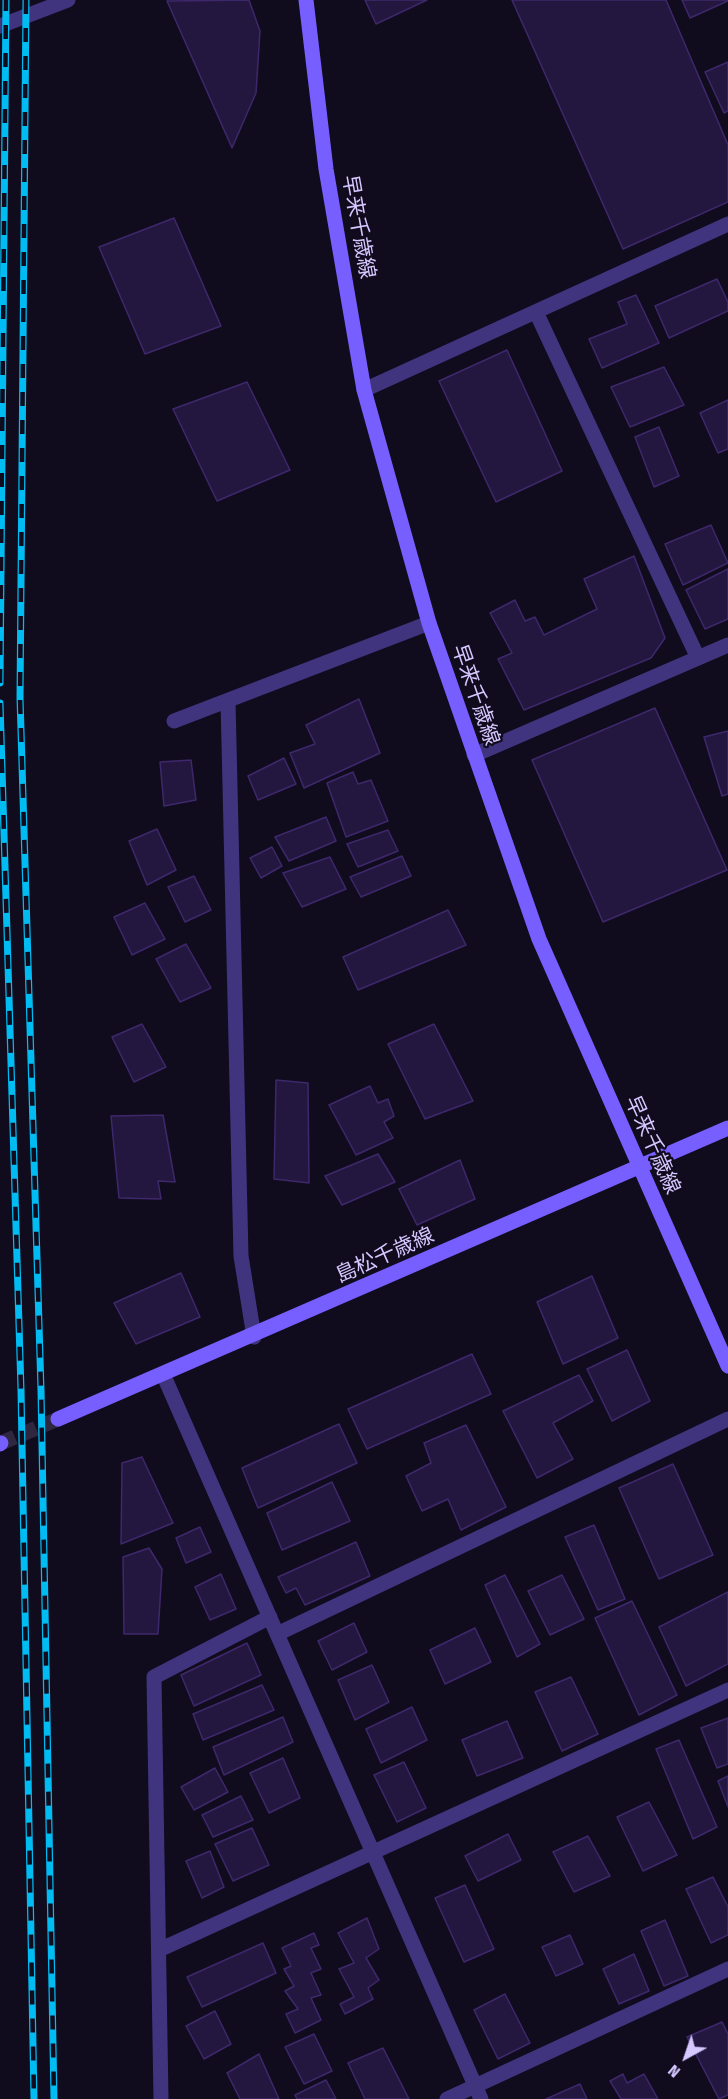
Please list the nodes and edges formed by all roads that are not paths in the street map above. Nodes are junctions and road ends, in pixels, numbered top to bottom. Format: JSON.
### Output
{"nodes":[{"id":1,"x":68,"y":0,"type":"edge"},
{"id":2,"x":306,"y":0,"type":"edge"},
{"id":3,"x":0,"y":26,"type":"edge"},
{"id":4,"x":726,"y":230,"type":"edge"},
{"id":5,"x":536,"y":312,"type":"junction"},
{"id":6,"x":364,"y":390,"type":"junction"},
{"id":7,"x":429,"y":623,"type":"junction"},
{"id":8,"x":728,"y":645,"type":"edge"},
{"id":9,"x":698,"y":658,"type":"junction"},
{"id":10,"x":228,"y":701,"type":"junction"},
{"id":11,"x":174,"y":721,"type":"dead end"},
{"id":12,"x":474,"y":755,"type":"junction"},
{"id":13,"x":728,"y":1128,"type":"edge"},
{"id":14,"x":640,"y":1165,"type":"junction"},
{"id":15,"x":254,"y":1337,"type":"junction"},
{"id":16,"x":728,"y":1366,"type":"edge"},
{"id":17,"x":163,"y":1374,"type":"junction"},
{"id":18,"x":58,"y":1419,"type":"tunnel mouth"},
{"id":19,"x":728,"y":1419,"type":"edge"},
{"id":20,"x":270,"y":1617,"type":"junction"},
{"id":21,"x":277,"y":1634,"type":"junction"},
{"id":22,"x":728,"y":1690,"type":"edge"},
{"id":23,"x":373,"y":1851,"type":"junction"},
{"id":24,"x":159,"y":1950,"type":"junction"},
{"id":25,"x":728,"y":1970,"type":"edge"},
{"id":26,"x":478,"y":2093,"type":"edge"},
{"id":27,"x":161,"y":2099,"type":"edge"},
{"id":28,"x":447,"y":2099,"type":"edge"}],
"edges":[{"from":1,"to":3,"type":"street"},
{"from":2,"to":6,"type":"main road","name":"早来千歳線"},
{"from":4,"to":5,"type":"street"},
{"from":5,"to":6,"type":"street"},
{"from":5,"to":9,"type":"street"},
{"from":6,"to":7,"type":"main road","name":"早来千歳線"},
{"from":7,"to":10,"type":"street"},
{"from":7,"to":12,"type":"main road","name":"早来千歳線"},
{"from":8,"to":9,"type":"street"},
{"from":9,"to":12,"type":"street"},
{"from":10,"to":11,"type":"street"},
{"from":10,"to":15,"type":"street"},
{"from":12,"to":14,"type":"main road","name":"早来千歳線"},
{"from":13,"to":14,"type":"main road","name":"島松千歳線"},
{"from":14,"to":15,"type":"main road","name":"島松千歳線"},
{"from":14,"to":16,"type":"main road","name":"早来千歳線"},
{"from":15,"to":17,"type":"main road","name":"島松千歳線"},
{"from":17,"to":18,"type":"main road","name":"島松千歳線"},
{"from":17,"to":20,"type":"street"},
{"from":19,"to":21,"type":"street"},
{"from":20,"to":21,"type":"street"},
{"from":20,"to":24,"type":"street"},
{"from":21,"to":23,"type":"street"},
{"from":22,"to":23,"type":"street"},
{"from":23,"to":24,"type":"street"},
{"from":23,"to":26,"type":"street"},
{"from":24,"to":27,"type":"street"},
{"from":25,"to":26,"type":"street"},
{"from":26,"to":28,"type":"street"}]}
